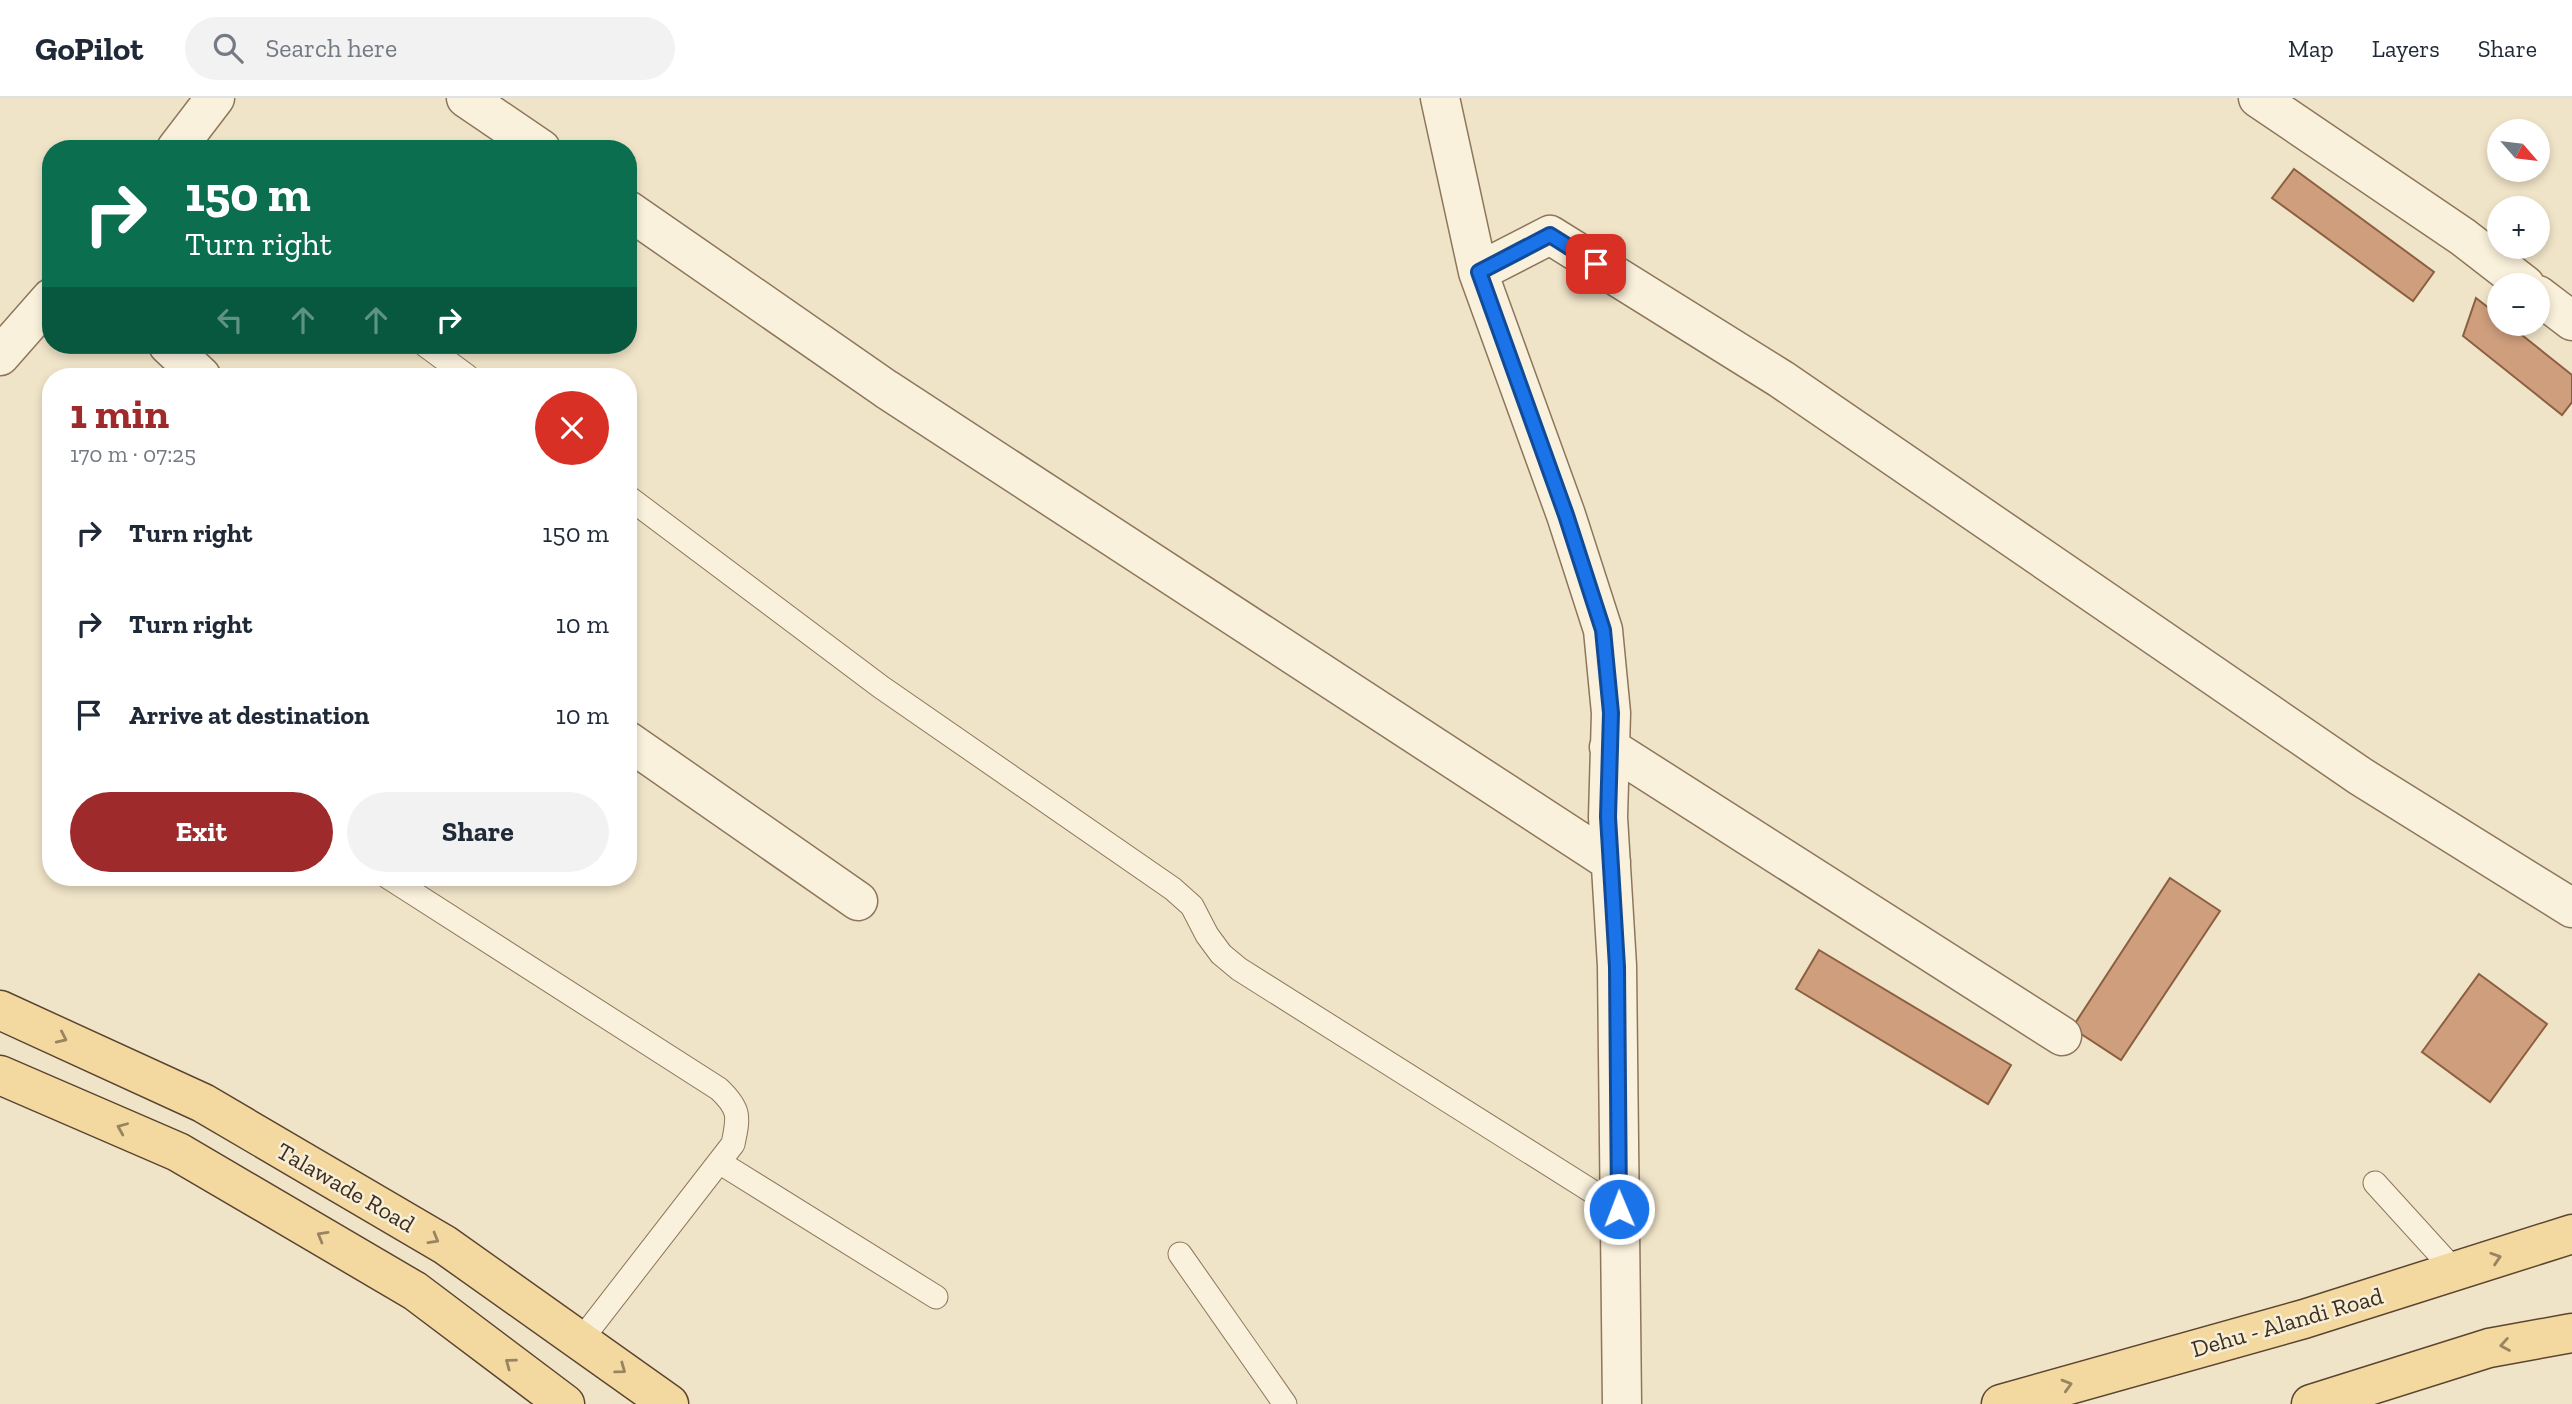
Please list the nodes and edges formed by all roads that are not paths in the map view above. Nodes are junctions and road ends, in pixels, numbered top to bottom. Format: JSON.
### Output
{"nodes":[{"id":1,"x":215,"y":98,"type":"edge"},
{"id":2,"x":466,"y":98,"type":"edge"},
{"id":3,"x":1440,"y":98,"type":"edge"},
{"id":4,"x":2258,"y":98,"type":"edge"},
{"id":5,"x":183,"y":140,"type":"edge"},
{"id":6,"x":528,"y":140,"type":"edge"},
{"id":7,"x":637,"y":215,"type":"edge"},
{"id":8,"x":1479,"y":272,"type":"junction"},
{"id":9,"x":2509,"y":273,"type":"edge"},
{"id":10,"x":2550,"y":304,"type":"edge"},
{"id":11,"x":42,"y":308,"type":"edge"},
{"id":12,"x":2572,"y":321,"type":"edge"},
{"id":13,"x":178,"y":354,"type":"edge"},
{"id":14,"x":437,"y":354,"type":"edge"},
{"id":15,"x":0,"y":356,"type":"edge"},
{"id":16,"x":192,"y":368,"type":"edge"},
{"id":17,"x":456,"y":368,"type":"edge"},
{"id":18,"x":637,"y":504,"type":"edge"},
{"id":19,"x":637,"y":747,"type":"edge"},
{"id":20,"x":1609,"y":747,"type":"junction"},
{"id":21,"x":1611,"y":862,"type":"junction"},
{"id":22,"x":402,"y":886,"type":"edge"},
{"id":23,"x":858,"y":901,"type":"dead end"},
{"id":24,"x":2572,"y":908,"type":"edge"},
{"id":25,"x":0,"y":1010,"type":"edge"},
{"id":26,"x":2062,"y":1036,"type":"dead end"},
{"id":27,"x":0,"y":1075,"type":"edge"},
{"id":28,"x":719,"y":1162,"type":"junction"},
{"id":29,"x":2375,"y":1183,"type":"dead end"},
{"id":30,"x":1619,"y":1209,"type":"junction"},
{"id":31,"x":2572,"y":1234,"type":"edge"},
{"id":32,"x":1180,"y":1254,"type":"dead end"},
{"id":33,"x":2455,"y":1271,"type":"junction"},
{"id":34,"x":936,"y":1297,"type":"dead end"},
{"id":35,"x":2572,"y":1333,"type":"edge"},
{"id":36,"x":581,"y":1340,"type":"junction"},
{"id":37,"x":565,"y":1404,"type":"edge"},
{"id":38,"x":669,"y":1404,"type":"edge"},
{"id":39,"x":1285,"y":1404,"type":"edge"},
{"id":40,"x":1622,"y":1404,"type":"edge"},
{"id":41,"x":2001,"y":1404,"type":"edge"},
{"id":42,"x":2311,"y":1404,"type":"edge"}],
"edges":[{"from":1,"to":5,"type":"street"},
{"from":2,"to":6,"type":"street"},
{"from":3,"to":8,"type":"street"},
{"from":4,"to":9,"type":"street"},
{"from":7,"to":21,"type":"street"},
{"from":8,"to":20,"type":"street"},
{"from":8,"to":24,"type":"street"},
{"from":10,"to":12,"type":"street"},
{"from":11,"to":15,"type":"street"},
{"from":13,"to":16,"type":"street"},
{"from":14,"to":17,"type":"lane"},
{"from":18,"to":30,"type":"lane"},
{"from":19,"to":23,"type":"street"},
{"from":20,"to":21,"type":"street"},
{"from":20,"to":26,"type":"street"},
{"from":21,"to":30,"type":"street"},
{"from":22,"to":28,"type":"lane"},
{"from":25,"to":36,"type":"main road","name":"Talawade Road","one_way":true},
{"from":37,"to":27,"type":"main road","one_way":true},
{"from":28,"to":34,"type":"lane"},
{"from":28,"to":36,"type":"lane"},
{"from":29,"to":33,"type":"lane"},
{"from":30,"to":40,"type":"street"},
{"from":33,"to":31,"type":"main road","name":"Dehu - Alandi Road","one_way":true},
{"from":32,"to":39,"type":"lane"},
{"from":41,"to":33,"type":"main road","name":"Dehu - Alandi Road","one_way":true},
{"from":35,"to":42,"type":"main road","one_way":true},
{"from":36,"to":38,"type":"main road","name":"Talawade Road","one_way":true}]}
